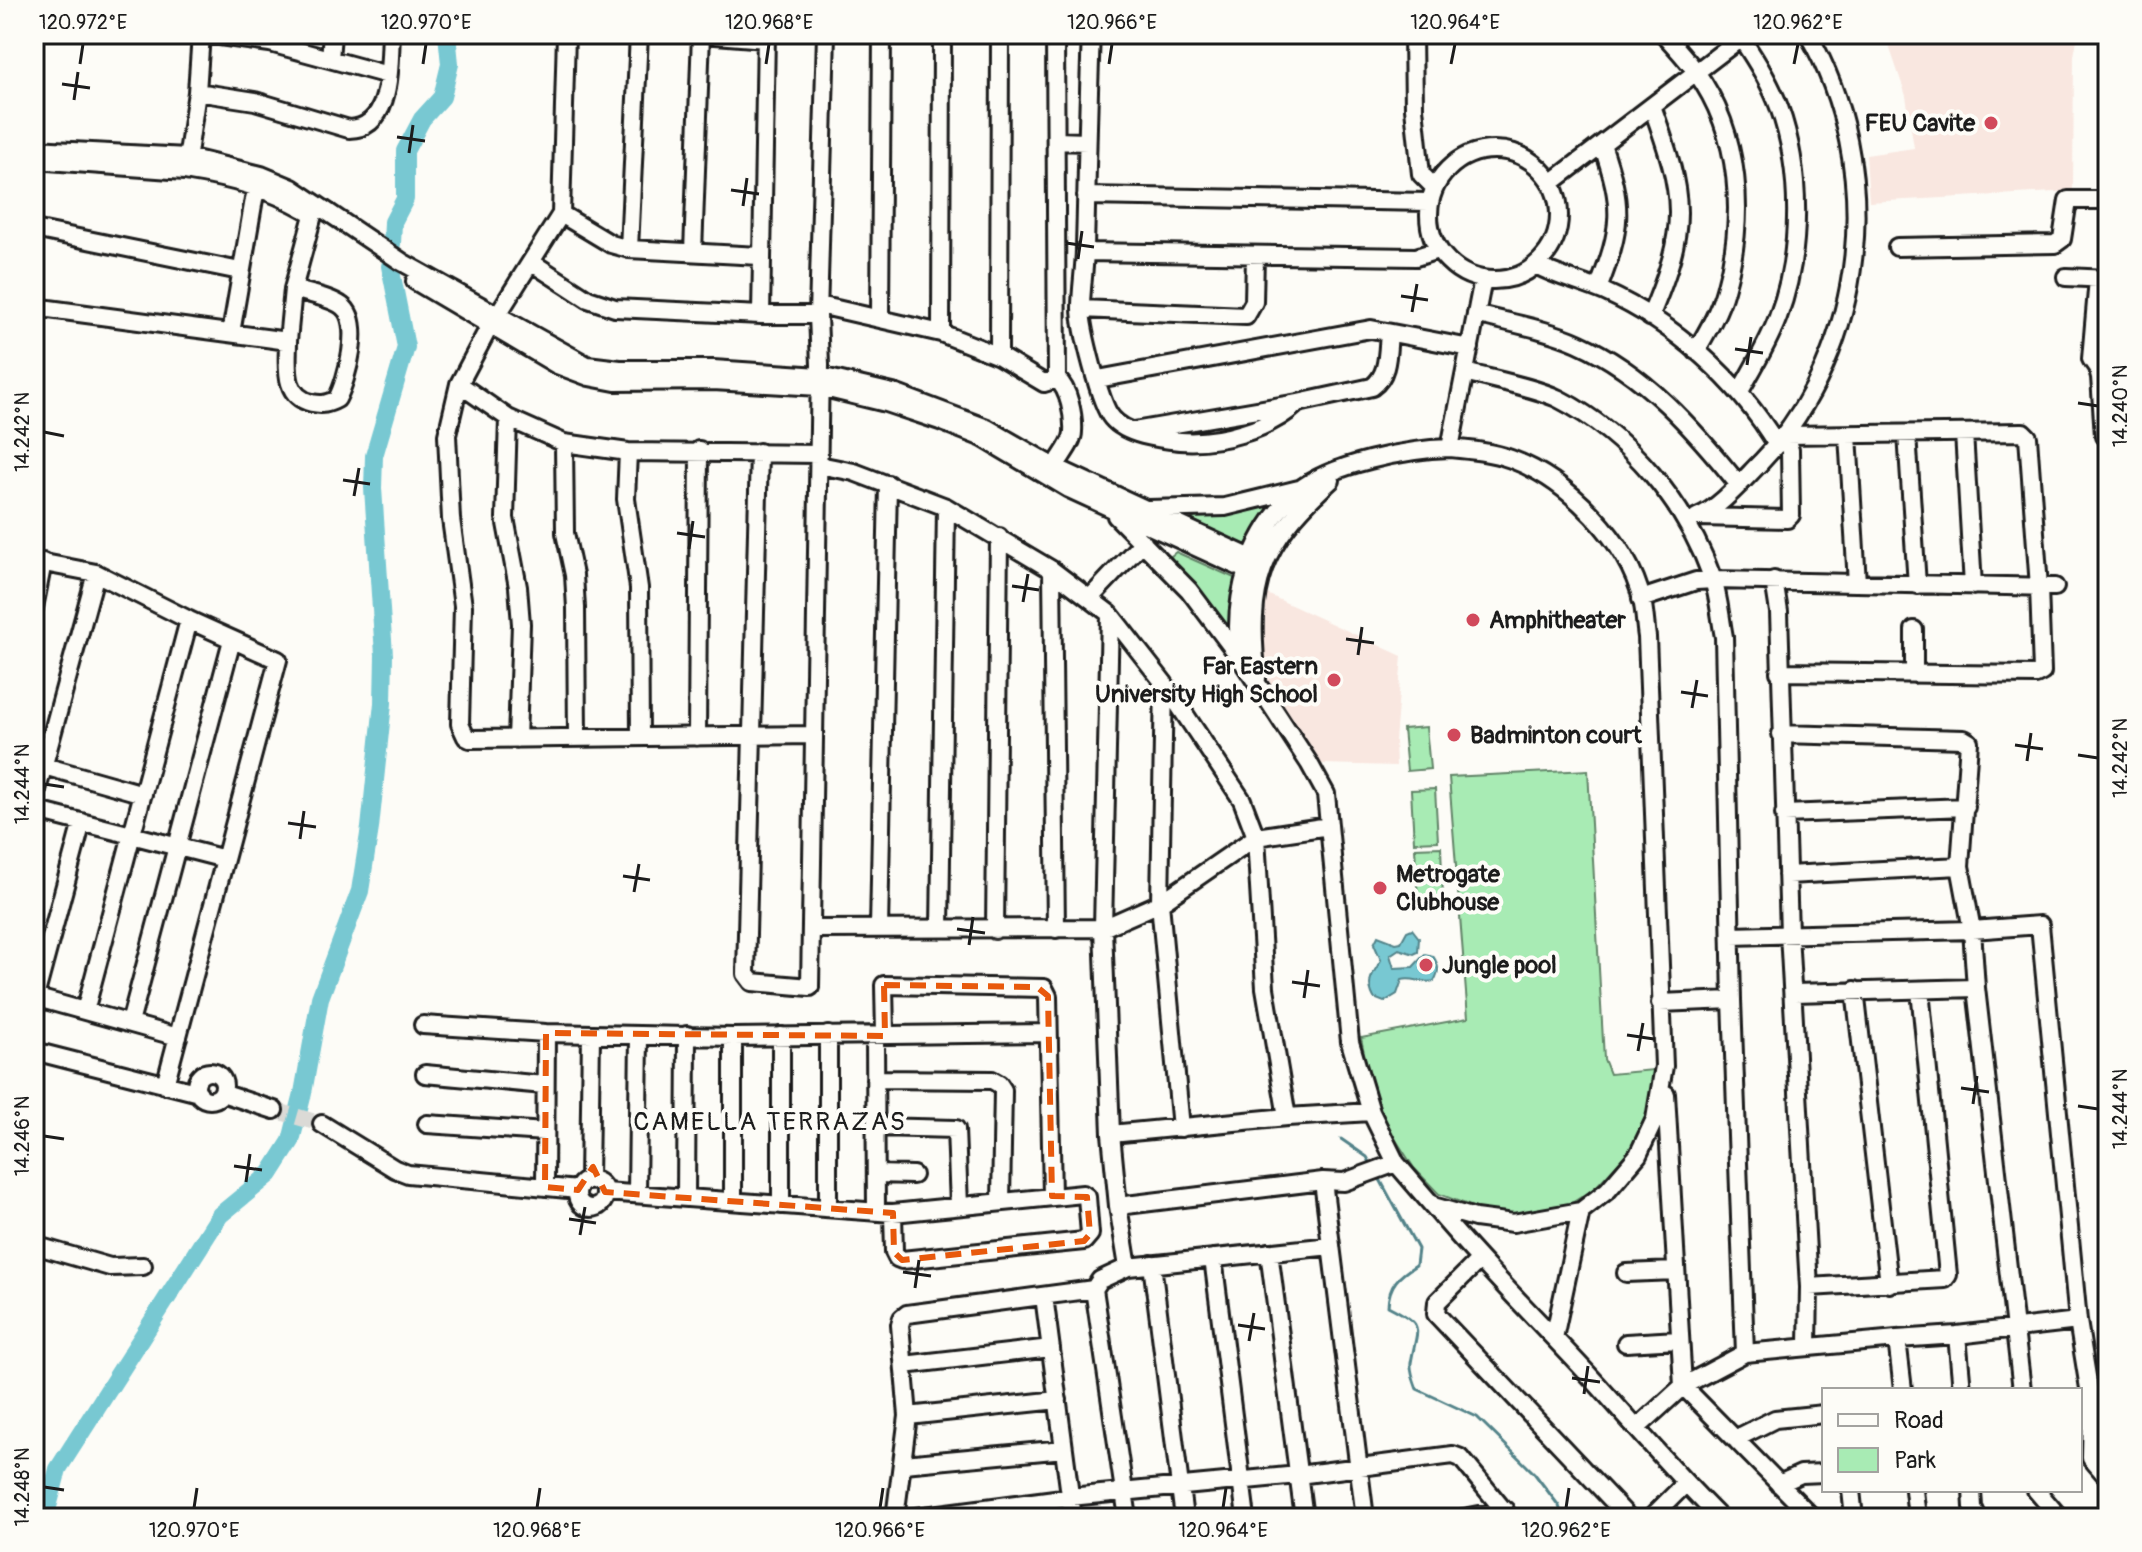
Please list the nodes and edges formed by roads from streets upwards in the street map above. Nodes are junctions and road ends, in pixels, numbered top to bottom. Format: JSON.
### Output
{"nodes":[{"id":1,"x":203,"y":34,"type":"edge"},
{"id":2,"x":332,"y":34,"type":"edge"},
{"id":3,"x":391,"y":34,"type":"edge"},
{"id":4,"x":566,"y":34,"type":"edge"},
{"id":5,"x":631,"y":34,"type":"edge"},
{"id":6,"x":639,"y":34,"type":"edge"},
{"id":7,"x":657,"y":34,"type":"edge"},
{"id":8,"x":702,"y":34,"type":"edge"},
{"id":9,"x":826,"y":34,"type":"edge"},
{"id":10,"x":882,"y":34,"type":"edge"},
{"id":11,"x":942,"y":34,"type":"edge"},
{"id":12,"x":1000,"y":34,"type":"edge"},
{"id":13,"x":1055,"y":34,"type":"edge"},
{"id":14,"x":1091,"y":34,"type":"edge"},
{"id":15,"x":1413,"y":34,"type":"edge"},
{"id":16,"x":1664,"y":34,"type":"edge"},
{"id":17,"x":1808,"y":34,"type":"edge"},
{"id":18,"x":766,"y":36,"type":"edge"},
{"id":19,"x":1743,"y":36,"type":"edge"},
{"id":20,"x":270,"y":38,"type":"edge"},
{"id":21,"x":330,"y":59,"type":"junction"},
{"id":22,"x":1696,"y":72,"type":"junction"},
{"id":23,"x":388,"y":75,"type":"junction"},
{"id":24,"x":197,"y":92,"type":"junction"},
{"id":25,"x":1652,"y":106,"type":"junction"},
{"id":26,"x":1056,"y":141,"type":"junction"},
{"id":27,"x":1087,"y":142,"type":"junction"},
{"id":28,"x":1602,"y":144,"type":"junction"},
{"id":29,"x":34,"y":149,"type":"edge"},
{"id":30,"x":34,"y":160,"type":"edge"},
{"id":31,"x":186,"y":164,"type":"junction"},
{"id":32,"x":259,"y":180,"type":"junction"},
{"id":33,"x":1551,"y":183,"type":"junction"},
{"id":34,"x":1431,"y":194,"type":"junction"},
{"id":35,"x":1086,"y":196,"type":"junction"},
{"id":36,"x":2108,"y":200,"type":"edge"},
{"id":37,"x":315,"y":209,"type":"junction"},
{"id":38,"x":561,"y":214,"type":"junction"},
{"id":39,"x":34,"y":229,"type":"edge"},
{"id":40,"x":1897,"y":247,"type":"dead end"},
{"id":41,"x":629,"y":249,"type":"junction"},
{"id":42,"x":1438,"y":250,"type":"junction"},
{"id":43,"x":693,"y":252,"type":"junction"},
{"id":44,"x":1085,"y":252,"type":"junction"},
{"id":45,"x":1255,"y":255,"type":"junction"},
{"id":46,"x":760,"y":256,"type":"junction"},
{"id":47,"x":531,"y":262,"type":"junction"},
{"id":48,"x":1536,"y":265,"type":"junction"},
{"id":49,"x":240,"y":271,"type":"junction"},
{"id":50,"x":2066,"y":277,"type":"dead end"},
{"id":51,"x":1483,"y":279,"type":"junction"},
{"id":52,"x":2103,"y":279,"type":"edge"},
{"id":53,"x":293,"y":289,"type":"junction"},
{"id":54,"x":1598,"y":289,"type":"junction"},
{"id":55,"x":34,"y":307,"type":"edge"},
{"id":56,"x":1081,"y":309,"type":"junction"},
{"id":57,"x":818,"y":310,"type":"junction"},
{"id":58,"x":1476,"y":314,"type":"junction"},
{"id":59,"x":761,"y":315,"type":"junction"},
{"id":60,"x":1650,"y":317,"type":"junction"},
{"id":61,"x":880,"y":318,"type":"junction"},
{"id":62,"x":495,"y":321,"type":"junction"},
{"id":63,"x":231,"y":333,"type":"junction"},
{"id":64,"x":941,"y":333,"type":"junction"},
{"id":65,"x":1389,"y":333,"type":"junction"},
{"id":66,"x":288,"y":341,"type":"junction"},
{"id":67,"x":1470,"y":348,"type":"junction"},
{"id":68,"x":1696,"y":351,"type":"junction"},
{"id":69,"x":999,"y":356,"type":"junction"},
{"id":70,"x":1465,"y":372,"type":"junction"},
{"id":71,"x":1057,"y":379,"type":"junction"},
{"id":72,"x":1098,"y":379,"type":"junction"},
{"id":73,"x":820,"y":381,"type":"junction"},
{"id":74,"x":459,"y":384,"type":"junction"},
{"id":75,"x":1739,"y":393,"type":"junction"},
{"id":76,"x":508,"y":418,"type":"junction"},
{"id":77,"x":1964,"y":433,"type":"junction"},
{"id":78,"x":1907,"y":434,"type":"junction"},
{"id":79,"x":1848,"y":435,"type":"junction"},
{"id":80,"x":2104,"y":436,"type":"dead end"},
{"id":81,"x":1781,"y":440,"type":"junction"},
{"id":82,"x":564,"y":443,"type":"junction"},
{"id":83,"x":1450,"y":448,"type":"junction"},
{"id":84,"x":699,"y":450,"type":"junction"},
{"id":85,"x":628,"y":452,"type":"junction"},
{"id":86,"x":759,"y":452,"type":"junction"},
{"id":87,"x":819,"y":460,"type":"junction"},
{"id":88,"x":1055,"y":467,"type":"junction"},
{"id":89,"x":1342,"y":470,"type":"junction"},
{"id":90,"x":888,"y":484,"type":"junction"},
{"id":91,"x":1739,"y":485,"type":"junction"},
{"id":92,"x":1300,"y":489,"type":"junction"},
{"id":93,"x":946,"y":507,"type":"junction"},
{"id":94,"x":1106,"y":507,"type":"junction"},
{"id":95,"x":1142,"y":509,"type":"junction"},
{"id":96,"x":1692,"y":518,"type":"junction"},
{"id":97,"x":999,"y":537,"type":"junction"},
{"id":98,"x":1143,"y":542,"type":"junction"},
{"id":99,"x":38,"y":561,"type":"edge"},
{"id":100,"x":1255,"y":567,"type":"junction"},
{"id":101,"x":1052,"y":570,"type":"junction"},
{"id":102,"x":96,"y":573,"type":"junction"},
{"id":103,"x":1714,"y":580,"type":"junction"},
{"id":104,"x":1774,"y":580,"type":"junction"},
{"id":105,"x":1857,"y":583,"type":"junction"},
{"id":106,"x":1917,"y":585,"type":"junction"},
{"id":107,"x":1973,"y":586,"type":"junction"},
{"id":108,"x":2047,"y":587,"type":"junction"},
{"id":109,"x":1090,"y":598,"type":"junction"},
{"id":110,"x":1641,"y":599,"type":"junction"},
{"id":111,"x":34,"y":608,"type":"edge"},
{"id":112,"x":1110,"y":614,"type":"junction"},
{"id":113,"x":189,"y":620,"type":"junction"},
{"id":114,"x":1914,"y":630,"type":"dead end"},
{"id":115,"x":232,"y":640,"type":"junction"},
{"id":116,"x":1241,"y":659,"type":"junction"},
{"id":117,"x":1779,"y":672,"type":"junction"},
{"id":118,"x":1914,"y":674,"type":"junction"},
{"id":119,"x":1164,"y":683,"type":"junction"},
{"id":120,"x":1258,"y":684,"type":"junction"},
{"id":121,"x":1781,"y":734,"type":"junction"},
{"id":122,"x":814,"y":735,"type":"junction"},
{"id":123,"x":752,"y":736,"type":"junction"},
{"id":124,"x":640,"y":737,"type":"junction"},
{"id":125,"x":697,"y":737,"type":"junction"},
{"id":126,"x":577,"y":738,"type":"junction"},
{"id":127,"x":517,"y":739,"type":"junction"},
{"id":128,"x":44,"y":766,"type":"junction"},
{"id":129,"x":143,"y":794,"type":"junction"},
{"id":130,"x":34,"y":801,"type":"edge"},
{"id":131,"x":1966,"y":807,"type":"junction"},
{"id":132,"x":34,"y":810,"type":"edge"},
{"id":133,"x":1784,"y":814,"type":"junction"},
{"id":134,"x":82,"y":822,"type":"junction"},
{"id":135,"x":1329,"y":826,"type":"junction"},
{"id":136,"x":132,"y":835,"type":"junction"},
{"id":137,"x":1256,"y":837,"type":"junction"},
{"id":138,"x":176,"y":846,"type":"junction"},
{"id":139,"x":225,"y":859,"type":"junction"},
{"id":140,"x":1960,"y":866,"type":"junction"},
{"id":141,"x":1787,"y":875,"type":"junction"},
{"id":142,"x":1160,"y":903,"type":"junction"},
{"id":143,"x":1103,"y":928,"type":"junction"},
{"id":144,"x":811,"y":929,"type":"junction"},
{"id":145,"x":879,"y":929,"type":"junction"},
{"id":146,"x":940,"y":929,"type":"junction"},
{"id":147,"x":1056,"y":929,"type":"junction"},
{"id":148,"x":995,"y":930,"type":"junction"},
{"id":149,"x":1972,"y":930,"type":"junction"},
{"id":150,"x":1789,"y":933,"type":"junction"},
{"id":151,"x":1731,"y":936,"type":"junction"},
{"id":152,"x":1976,"y":988,"type":"junction"},
{"id":153,"x":1855,"y":990,"type":"junction"},
{"id":154,"x":1920,"y":990,"type":"junction"},
{"id":155,"x":1794,"y":993,"type":"junction"},
{"id":156,"x":34,"y":997,"type":"edge"},
{"id":157,"x":1732,"y":1000,"type":"junction"},
{"id":158,"x":1660,"y":1003,"type":"junction"},
{"id":159,"x":85,"y":1011,"type":"junction"},
{"id":160,"x":130,"y":1023,"type":"junction"},
{"id":161,"x":423,"y":1025,"type":"dead end"},
{"id":162,"x":546,"y":1033,"type":"junction"},
{"id":163,"x":1047,"y":1033,"type":"junction"},
{"id":164,"x":591,"y":1034,"type":"junction"},
{"id":165,"x":639,"y":1035,"type":"junction"},
{"id":166,"x":687,"y":1035,"type":"junction"},
{"id":167,"x":828,"y":1035,"type":"junction"},
{"id":168,"x":880,"y":1035,"type":"junction"},
{"id":169,"x":781,"y":1036,"type":"junction"},
{"id":170,"x":178,"y":1037,"type":"junction"},
{"id":171,"x":733,"y":1037,"type":"junction"},
{"id":172,"x":34,"y":1051,"type":"edge"},
{"id":173,"x":1664,"y":1066,"type":"junction"},
{"id":174,"x":425,"y":1074,"type":"dead end"},
{"id":175,"x":875,"y":1079,"type":"junction"},
{"id":176,"x":165,"y":1085,"type":"junction"},
{"id":177,"x":544,"y":1085,"type":"junction"},
{"id":178,"x":274,"y":1110,"type":"tunnel mouth"},
{"id":179,"x":1371,"y":1112,"type":"junction"},
{"id":180,"x":1287,"y":1117,"type":"junction"},
{"id":181,"x":322,"y":1124,"type":"tunnel mouth"},
{"id":182,"x":427,"y":1124,"type":"dead end"},
{"id":183,"x":876,"y":1127,"type":"junction"},
{"id":184,"x":1181,"y":1128,"type":"junction"},
{"id":185,"x":545,"y":1132,"type":"junction"},
{"id":186,"x":1111,"y":1134,"type":"junction"},
{"id":187,"x":1389,"y":1164,"type":"junction"},
{"id":188,"x":876,"y":1174,"type":"junction"},
{"id":189,"x":913,"y":1175,"type":"dead end"},
{"id":190,"x":1323,"y":1181,"type":"junction"},
{"id":191,"x":584,"y":1185,"type":"junction"},
{"id":192,"x":545,"y":1187,"type":"junction"},
{"id":193,"x":605,"y":1192,"type":"junction"},
{"id":194,"x":637,"y":1194,"type":"junction"},
{"id":195,"x":1052,"y":1196,"type":"junction"},
{"id":196,"x":686,"y":1198,"type":"junction"},
{"id":197,"x":733,"y":1201,"type":"junction"},
{"id":198,"x":1001,"y":1202,"type":"junction"},
{"id":199,"x":781,"y":1205,"type":"junction"},
{"id":200,"x":959,"y":1206,"type":"junction"},
{"id":201,"x":1118,"y":1206,"type":"junction"},
{"id":202,"x":1433,"y":1206,"type":"junction"},
{"id":203,"x":828,"y":1208,"type":"junction"},
{"id":204,"x":1581,"y":1211,"type":"junction"},
{"id":205,"x":884,"y":1212,"type":"junction"},
{"id":206,"x":34,"y":1245,"type":"edge"},
{"id":207,"x":1331,"y":1246,"type":"junction"},
{"id":208,"x":1269,"y":1252,"type":"junction"},
{"id":209,"x":1213,"y":1258,"type":"junction"},
{"id":210,"x":1478,"y":1261,"type":"junction"},
{"id":211,"x":1152,"y":1264,"type":"junction"},
{"id":212,"x":143,"y":1266,"type":"dead end"},
{"id":213,"x":1128,"y":1267,"type":"junction"},
{"id":214,"x":1675,"y":1271,"type":"junction"},
{"id":215,"x":1626,"y":1273,"type":"dead end"},
{"id":216,"x":1889,"y":1284,"type":"junction"},
{"id":217,"x":1809,"y":1287,"type":"junction"},
{"id":218,"x":1094,"y":1289,"type":"junction"},
{"id":219,"x":1044,"y":1296,"type":"junction"},
{"id":220,"x":2078,"y":1321,"type":"junction"},
{"id":221,"x":2015,"y":1329,"type":"junction"},
{"id":222,"x":1957,"y":1335,"type":"junction"},
{"id":223,"x":1554,"y":1338,"type":"junction"},
{"id":224,"x":1897,"y":1339,"type":"junction"},
{"id":225,"x":1678,"y":1340,"type":"junction"},
{"id":226,"x":1626,"y":1343,"type":"dead end"},
{"id":227,"x":1808,"y":1345,"type":"junction"},
{"id":228,"x":1051,"y":1348,"type":"junction"},
{"id":229,"x":1745,"y":1353,"type":"junction"},
{"id":230,"x":904,"y":1365,"type":"junction"},
{"id":231,"x":1683,"y":1386,"type":"junction"},
{"id":232,"x":1903,"y":1388,"type":"edge"},
{"id":233,"x":1962,"y":1388,"type":"edge"},
{"id":234,"x":2022,"y":1388,"type":"edge"},
{"id":235,"x":1058,"y":1400,"type":"junction"},
{"id":236,"x":2100,"y":1406,"type":"edge"},
{"id":237,"x":1822,"y":1414,"type":"edge"},
{"id":238,"x":908,"y":1416,"type":"junction"},
{"id":239,"x":1637,"y":1428,"type":"junction"},
{"id":240,"x":1735,"y":1439,"type":"junction"},
{"id":241,"x":1064,"y":1449,"type":"junction"},
{"id":242,"x":2100,"y":1459,"type":"edge"},
{"id":243,"x":904,"y":1464,"type":"junction"},
{"id":244,"x":1359,"y":1467,"type":"junction"},
{"id":245,"x":1822,"y":1473,"type":"edge"},
{"id":246,"x":1298,"y":1475,"type":"junction"},
{"id":247,"x":2108,"y":1478,"type":"edge"},
{"id":248,"x":1241,"y":1481,"type":"junction"},
{"id":249,"x":1685,"y":1484,"type":"junction"},
{"id":250,"x":1779,"y":1484,"type":"junction"},
{"id":251,"x":1180,"y":1487,"type":"junction"},
{"id":252,"x":1126,"y":1492,"type":"junction"},
{"id":253,"x":1851,"y":1492,"type":"edge"},
{"id":254,"x":1914,"y":1492,"type":"edge"},
{"id":255,"x":1972,"y":1492,"type":"edge"},
{"id":256,"x":2038,"y":1492,"type":"edge"},
{"id":257,"x":1070,"y":1497,"type":"junction"},
{"id":258,"x":1508,"y":1514,"type":"edge"},
{"id":259,"x":895,"y":1518,"type":"edge"},
{"id":260,"x":909,"y":1518,"type":"edge"},
{"id":261,"x":1073,"y":1518,"type":"edge"},
{"id":262,"x":1128,"y":1518,"type":"edge"},
{"id":263,"x":1184,"y":1518,"type":"edge"},
{"id":264,"x":1246,"y":1518,"type":"edge"},
{"id":265,"x":1304,"y":1518,"type":"edge"},
{"id":266,"x":1365,"y":1518,"type":"edge"},
{"id":267,"x":1464,"y":1518,"type":"edge"},
{"id":268,"x":1629,"y":1518,"type":"edge"},
{"id":269,"x":1651,"y":1518,"type":"edge"},
{"id":270,"x":1720,"y":1518,"type":"edge"},
{"id":271,"x":1813,"y":1518,"type":"edge"},
{"id":272,"x":1854,"y":1518,"type":"edge"},
{"id":273,"x":1917,"y":1518,"type":"edge"},
{"id":274,"x":1978,"y":1518,"type":"edge"},
{"id":275,"x":2060,"y":1518,"type":"edge"}],
"edges":[{"from":1,"to":20,"type":"street"},
{"from":1,"to":24,"type":"street"},
{"from":2,"to":21,"type":"street"},
{"from":3,"to":23,"type":"street"},
{"from":4,"to":38,"type":"street"},
{"from":5,"to":6,"type":"street"},
{"from":6,"to":7,"type":"street"},
{"from":6,"to":41,"type":"street"},
{"from":8,"to":18,"type":"street"},
{"from":8,"to":43,"type":"street"},
{"from":9,"to":57,"type":"street"},
{"from":10,"to":61,"type":"street"},
{"from":11,"to":64,"type":"street"},
{"from":12,"to":69,"type":"street"},
{"from":13,"to":26,"type":"street"},
{"from":14,"to":27,"type":"street"},
{"from":15,"to":34,"type":"street"},
{"from":16,"to":22,"type":"street"},
{"from":17,"to":81,"type":"street"},
{"from":18,"to":46,"type":"street"},
{"from":19,"to":22,"type":"street"},
{"from":19,"to":75,"type":"street"},
{"from":20,"to":21,"type":"street"},
{"from":21,"to":23,"type":"street"},
{"from":22,"to":25,"type":"street"},
{"from":22,"to":68,"type":"street"},
{"from":23,"to":24,"type":"street"},
{"from":24,"to":31,"type":"street"},
{"from":25,"to":28,"type":"street"},
{"from":25,"to":60,"type":"street"},
{"from":26,"to":27,"type":"street"},
{"from":26,"to":71,"type":"street"},
{"from":27,"to":35,"type":"street"},
{"from":28,"to":33,"type":"street"},
{"from":28,"to":54,"type":"street"},
{"from":29,"to":31,"type":"street"},
{"from":30,"to":31,"type":"street"},
{"from":31,"to":32,"type":"street"},
{"from":32,"to":37,"type":"street"},
{"from":32,"to":49,"type":"street"},
{"from":33,"to":34,"type":"street"},
{"from":33,"to":48,"type":"street"},
{"from":34,"to":35,"type":"street"},
{"from":34,"to":42,"type":"street"},
{"from":35,"to":44,"type":"street"},
{"from":36,"to":40,"type":"street"},
{"from":37,"to":53,"type":"street"},
{"from":37,"to":62,"type":"street"},
{"from":38,"to":41,"type":"street"},
{"from":38,"to":47,"type":"street"},
{"from":39,"to":49,"type":"street"},
{"from":41,"to":43,"type":"street"},
{"from":42,"to":45,"type":"street"},
{"from":42,"to":51,"type":"street"},
{"from":43,"to":46,"type":"street"},
{"from":44,"to":45,"type":"street"},
{"from":44,"to":56,"type":"street"},
{"from":45,"to":56,"type":"street"},
{"from":46,"to":59,"type":"street"},
{"from":47,"to":59,"type":"street"},
{"from":47,"to":62,"type":"street"},
{"from":48,"to":51,"type":"street"},
{"from":48,"to":54,"type":"street"},
{"from":49,"to":63,"type":"street"},
{"from":50,"to":52,"type":"street"},
{"from":51,"to":58,"type":"street"},
{"from":52,"to":80,"type":"street"},
{"from":53,"to":66,"type":"street"},
{"from":53,"to":66,"type":"street"},
{"from":54,"to":60,"type":"street"},
{"from":55,"to":63,"type":"street"},
{"from":56,"to":72,"type":"street"},
{"from":57,"to":59,"type":"street"},
{"from":57,"to":61,"type":"street"},
{"from":57,"to":73,"type":"street"},
{"from":58,"to":67,"type":"street"},
{"from":58,"to":91,"type":"street"},
{"from":60,"to":68,"type":"street"},
{"from":61,"to":64,"type":"street"},
{"from":62,"to":73,"type":"street"},
{"from":62,"to":74,"type":"street"},
{"from":63,"to":66,"type":"street"},
{"from":64,"to":69,"type":"street"},
{"from":65,"to":67,"type":"street"},
{"from":65,"to":72,"type":"street"},
{"from":65,"to":72,"type":"street"},
{"from":67,"to":70,"type":"street"},
{"from":68,"to":75,"type":"street"},
{"from":69,"to":71,"type":"street"},
{"from":70,"to":83,"type":"street"},
{"from":70,"to":96,"type":"street"},
{"from":71,"to":88,"type":"street"},
{"from":73,"to":87,"type":"street"},
{"from":73,"to":88,"type":"street"},
{"from":73,"to":94,"type":"street"},
{"from":74,"to":76,"type":"street"},
{"from":74,"to":127,"type":"street"},
{"from":75,"to":81,"type":"street"},
{"from":76,"to":82,"type":"street"},
{"from":76,"to":127,"type":"street"},
{"from":77,"to":78,"type":"street"},
{"from":77,"to":107,"type":"street"},
{"from":77,"to":108,"type":"street"},
{"from":78,"to":79,"type":"street"},
{"from":78,"to":106,"type":"street"},
{"from":79,"to":81,"type":"street"},
{"from":79,"to":105,"type":"street"},
{"from":81,"to":91,"type":"street"},
{"from":81,"to":96,"type":"street"},
{"from":82,"to":85,"type":"street"},
{"from":82,"to":126,"type":"street"},
{"from":83,"to":89,"type":"street"},
{"from":83,"to":110,"type":"street"},
{"from":84,"to":85,"type":"street"},
{"from":84,"to":86,"type":"street"},
{"from":84,"to":125,"type":"street"},
{"from":85,"to":124,"type":"street"},
{"from":86,"to":87,"type":"street"},
{"from":86,"to":123,"type":"street"},
{"from":87,"to":90,"type":"street"},
{"from":87,"to":122,"type":"street"},
{"from":88,"to":95,"type":"street"},
{"from":89,"to":92,"type":"street"},
{"from":89,"to":100,"type":"street"},
{"from":90,"to":93,"type":"street"},
{"from":90,"to":145,"type":"street"},
{"from":91,"to":96,"type":"street"},
{"from":92,"to":95,"type":"street"},
{"from":92,"to":100,"type":"street"},
{"from":93,"to":97,"type":"street"},
{"from":93,"to":146,"type":"street"},
{"from":94,"to":98,"type":"street"},
{"from":94,"to":100,"type":"street"},
{"from":95,"to":100,"type":"street"},
{"from":96,"to":103,"type":"street"},
{"from":97,"to":101,"type":"street"},
{"from":97,"to":148,"type":"street"},
{"from":98,"to":109,"type":"street"},
{"from":98,"to":116,"type":"street"},
{"from":99,"to":102,"type":"street"},
{"from":99,"to":111,"type":"street"},
{"from":100,"to":116,"type":"street"},
{"from":100,"to":120,"type":"street"},
{"from":101,"to":109,"type":"street"},
{"from":101,"to":147,"type":"street"},
{"from":102,"to":113,"type":"street"},
{"from":102,"to":128,"type":"street"},
{"from":103,"to":104,"type":"street"},
{"from":103,"to":110,"type":"street"},
{"from":103,"to":151,"type":"street"},
{"from":104,"to":105,"type":"street"},
{"from":104,"to":117,"type":"street"},
{"from":105,"to":106,"type":"street"},
{"from":106,"to":107,"type":"street"},
{"from":107,"to":108,"type":"street"},
{"from":108,"to":118,"type":"street"},
{"from":109,"to":112,"type":"street"},
{"from":110,"to":158,"type":"street"},
{"from":112,"to":119,"type":"street"},
{"from":112,"to":143,"type":"street"},
{"from":113,"to":115,"type":"street"},
{"from":113,"to":129,"type":"street"},
{"from":114,"to":118,"type":"street"},
{"from":115,"to":138,"type":"street"},
{"from":115,"to":139,"type":"street"},
{"from":116,"to":120,"type":"street"},
{"from":117,"to":118,"type":"street"},
{"from":117,"to":121,"type":"street"},
{"from":119,"to":137,"type":"street"},
{"from":119,"to":142,"type":"street"},
{"from":120,"to":135,"type":"street"},
{"from":121,"to":131,"type":"street"},
{"from":121,"to":133,"type":"street"},
{"from":122,"to":123,"type":"street"},
{"from":122,"to":144,"type":"street"},
{"from":123,"to":125,"type":"street"},
{"from":123,"to":144,"type":"street"},
{"from":124,"to":125,"type":"street"},
{"from":124,"to":126,"type":"street"},
{"from":126,"to":127,"type":"street"},
{"from":128,"to":129,"type":"street"},
{"from":128,"to":130,"type":"street"},
{"from":129,"to":136,"type":"street"},
{"from":131,"to":133,"type":"street"},
{"from":131,"to":140,"type":"street"},
{"from":132,"to":134,"type":"street"},
{"from":133,"to":141,"type":"street"},
{"from":134,"to":136,"type":"street"},
{"from":134,"to":156,"type":"street"},
{"from":135,"to":137,"type":"street"},
{"from":135,"to":179,"type":"street"},
{"from":136,"to":138,"type":"street"},
{"from":136,"to":159,"type":"street"},
{"from":137,"to":142,"type":"street"},
{"from":137,"to":180,"type":"street"},
{"from":138,"to":139,"type":"street"},
{"from":138,"to":160,"type":"street"},
{"from":139,"to":170,"type":"street"},
{"from":140,"to":141,"type":"street"},
{"from":140,"to":149,"type":"street"},
{"from":141,"to":150,"type":"street"},
{"from":142,"to":143,"type":"street"},
{"from":142,"to":184,"type":"street"},
{"from":143,"to":147,"type":"street"},
{"from":143,"to":186,"type":"street"},
{"from":144,"to":145,"type":"street"},
{"from":145,"to":146,"type":"street"},
{"from":146,"to":148,"type":"street"},
{"from":147,"to":148,"type":"street"},
{"from":149,"to":150,"type":"street"},
{"from":149,"to":152,"type":"street"},
{"from":149,"to":220,"type":"street"},
{"from":150,"to":151,"type":"street"},
{"from":150,"to":155,"type":"street"},
{"from":151,"to":157,"type":"street"},
{"from":152,"to":154,"type":"street"},
{"from":152,"to":221,"type":"street"},
{"from":153,"to":154,"type":"street"},
{"from":153,"to":155,"type":"street"},
{"from":153,"to":216,"type":"street"},
{"from":154,"to":216,"type":"street"},
{"from":155,"to":217,"type":"street"},
{"from":156,"to":159,"type":"street"},
{"from":157,"to":158,"type":"street"},
{"from":157,"to":229,"type":"street"},
{"from":158,"to":173,"type":"street"},
{"from":159,"to":160,"type":"street"},
{"from":160,"to":170,"type":"street"},
{"from":161,"to":162,"type":"street"},
{"from":162,"to":164,"type":"street"},
{"from":162,"to":177,"type":"street"},
{"from":163,"to":168,"type":"street"},
{"from":163,"to":168,"type":"street"},
{"from":163,"to":195,"type":"street"},
{"from":164,"to":165,"type":"street"},
{"from":164,"to":191,"type":"street"},
{"from":165,"to":166,"type":"street"},
{"from":165,"to":194,"type":"street"},
{"from":166,"to":171,"type":"street"},
{"from":166,"to":196,"type":"street"},
{"from":167,"to":168,"type":"street"},
{"from":167,"to":169,"type":"street"},
{"from":167,"to":203,"type":"street"},
{"from":168,"to":175,"type":"street"},
{"from":169,"to":171,"type":"street"},
{"from":169,"to":199,"type":"street"},
{"from":170,"to":176,"type":"street"},
{"from":171,"to":197,"type":"street"},
{"from":172,"to":176,"type":"street"},
{"from":173,"to":204,"type":"street"},
{"from":173,"to":214,"type":"street"},
{"from":174,"to":177,"type":"street"},
{"from":175,"to":183,"type":"street"},
{"from":175,"to":198,"type":"street"},
{"from":176,"to":178,"type":"street"},
{"from":177,"to":185,"type":"street"},
{"from":179,"to":180,"type":"street"},
{"from":179,"to":187,"type":"street"},
{"from":180,"to":184,"type":"street"},
{"from":181,"to":192,"type":"street"},
{"from":182,"to":185,"type":"street"},
{"from":183,"to":188,"type":"street"},
{"from":183,"to":200,"type":"street"},
{"from":184,"to":186,"type":"street"},
{"from":185,"to":192,"type":"street"},
{"from":186,"to":201,"type":"street"},
{"from":187,"to":190,"type":"street"},
{"from":187,"to":202,"type":"street"},
{"from":188,"to":189,"type":"street"},
{"from":188,"to":205,"type":"street"},
{"from":190,"to":201,"type":"street"},
{"from":190,"to":207,"type":"street"},
{"from":191,"to":192,"type":"street"},
{"from":191,"to":193,"type":"street"},
{"from":191,"to":193,"type":"street"},
{"from":193,"to":194,"type":"street"},
{"from":194,"to":196,"type":"street"},
{"from":195,"to":198,"type":"street"},
{"from":195,"to":205,"type":"street"},
{"from":196,"to":197,"type":"street"},
{"from":197,"to":199,"type":"street"},
{"from":198,"to":200,"type":"street"},
{"from":199,"to":203,"type":"street"},
{"from":200,"to":205,"type":"street"},
{"from":201,"to":213,"type":"street"},
{"from":202,"to":204,"type":"street"},
{"from":202,"to":210,"type":"street"},
{"from":203,"to":205,"type":"street"},
{"from":204,"to":223,"type":"street"},
{"from":206,"to":212,"type":"street"},
{"from":207,"to":208,"type":"street"},
{"from":207,"to":244,"type":"street"},
{"from":208,"to":209,"type":"street"},
{"from":208,"to":246,"type":"street"},
{"from":209,"to":211,"type":"street"},
{"from":209,"to":248,"type":"street"},
{"from":210,"to":223,"type":"street"},
{"from":210,"to":268,"type":"street"},
{"from":211,"to":213,"type":"street"},
{"from":211,"to":251,"type":"street"},
{"from":213,"to":218,"type":"street"},
{"from":214,"to":215,"type":"street"},
{"from":214,"to":225,"type":"street"},
{"from":216,"to":217,"type":"street"},
{"from":217,"to":227,"type":"street"},
{"from":218,"to":219,"type":"street"},
{"from":218,"to":252,"type":"street"},
{"from":219,"to":228,"type":"street"},
{"from":219,"to":230,"type":"street"},
{"from":220,"to":221,"type":"street"},
{"from":220,"to":236,"type":"street"},
{"from":221,"to":222,"type":"street"},
{"from":221,"to":234,"type":"street"},
{"from":222,"to":224,"type":"street"},
{"from":222,"to":233,"type":"street"},
{"from":223,"to":239,"type":"street"},
{"from":224,"to":227,"type":"street"},
{"from":224,"to":232,"type":"street"},
{"from":225,"to":226,"type":"street"},
{"from":225,"to":231,"type":"street"},
{"from":227,"to":229,"type":"street"},
{"from":228,"to":230,"type":"street"},
{"from":228,"to":235,"type":"street"},
{"from":229,"to":231,"type":"street"},
{"from":230,"to":238,"type":"street"},
{"from":231,"to":239,"type":"street"},
{"from":231,"to":240,"type":"street"},
{"from":235,"to":238,"type":"street"},
{"from":235,"to":241,"type":"street"},
{"from":236,"to":242,"type":"street"},
{"from":237,"to":240,"type":"street"},
{"from":238,"to":243,"type":"street"},
{"from":239,"to":249,"type":"street"},
{"from":240,"to":250,"type":"street"},
{"from":241,"to":243,"type":"street"},
{"from":241,"to":257,"type":"street"},
{"from":242,"to":247,"type":"street"},
{"from":243,"to":259,"type":"street"},
{"from":244,"to":246,"type":"street"},
{"from":244,"to":258,"type":"street"},
{"from":244,"to":266,"type":"street"},
{"from":245,"to":250,"type":"street"},
{"from":246,"to":248,"type":"street"},
{"from":246,"to":265,"type":"street"},
{"from":248,"to":251,"type":"street"},
{"from":248,"to":264,"type":"street"},
{"from":249,"to":269,"type":"street"},
{"from":249,"to":270,"type":"street"},
{"from":250,"to":271,"type":"street"},
{"from":251,"to":252,"type":"street"},
{"from":251,"to":263,"type":"street"},
{"from":252,"to":257,"type":"street"},
{"from":252,"to":262,"type":"street"},
{"from":253,"to":272,"type":"street"},
{"from":254,"to":273,"type":"street"},
{"from":255,"to":274,"type":"street"},
{"from":256,"to":275,"type":"street"},
{"from":257,"to":260,"type":"street"},
{"from":257,"to":261,"type":"street"},
{"from":258,"to":267,"type":"street"}]}
